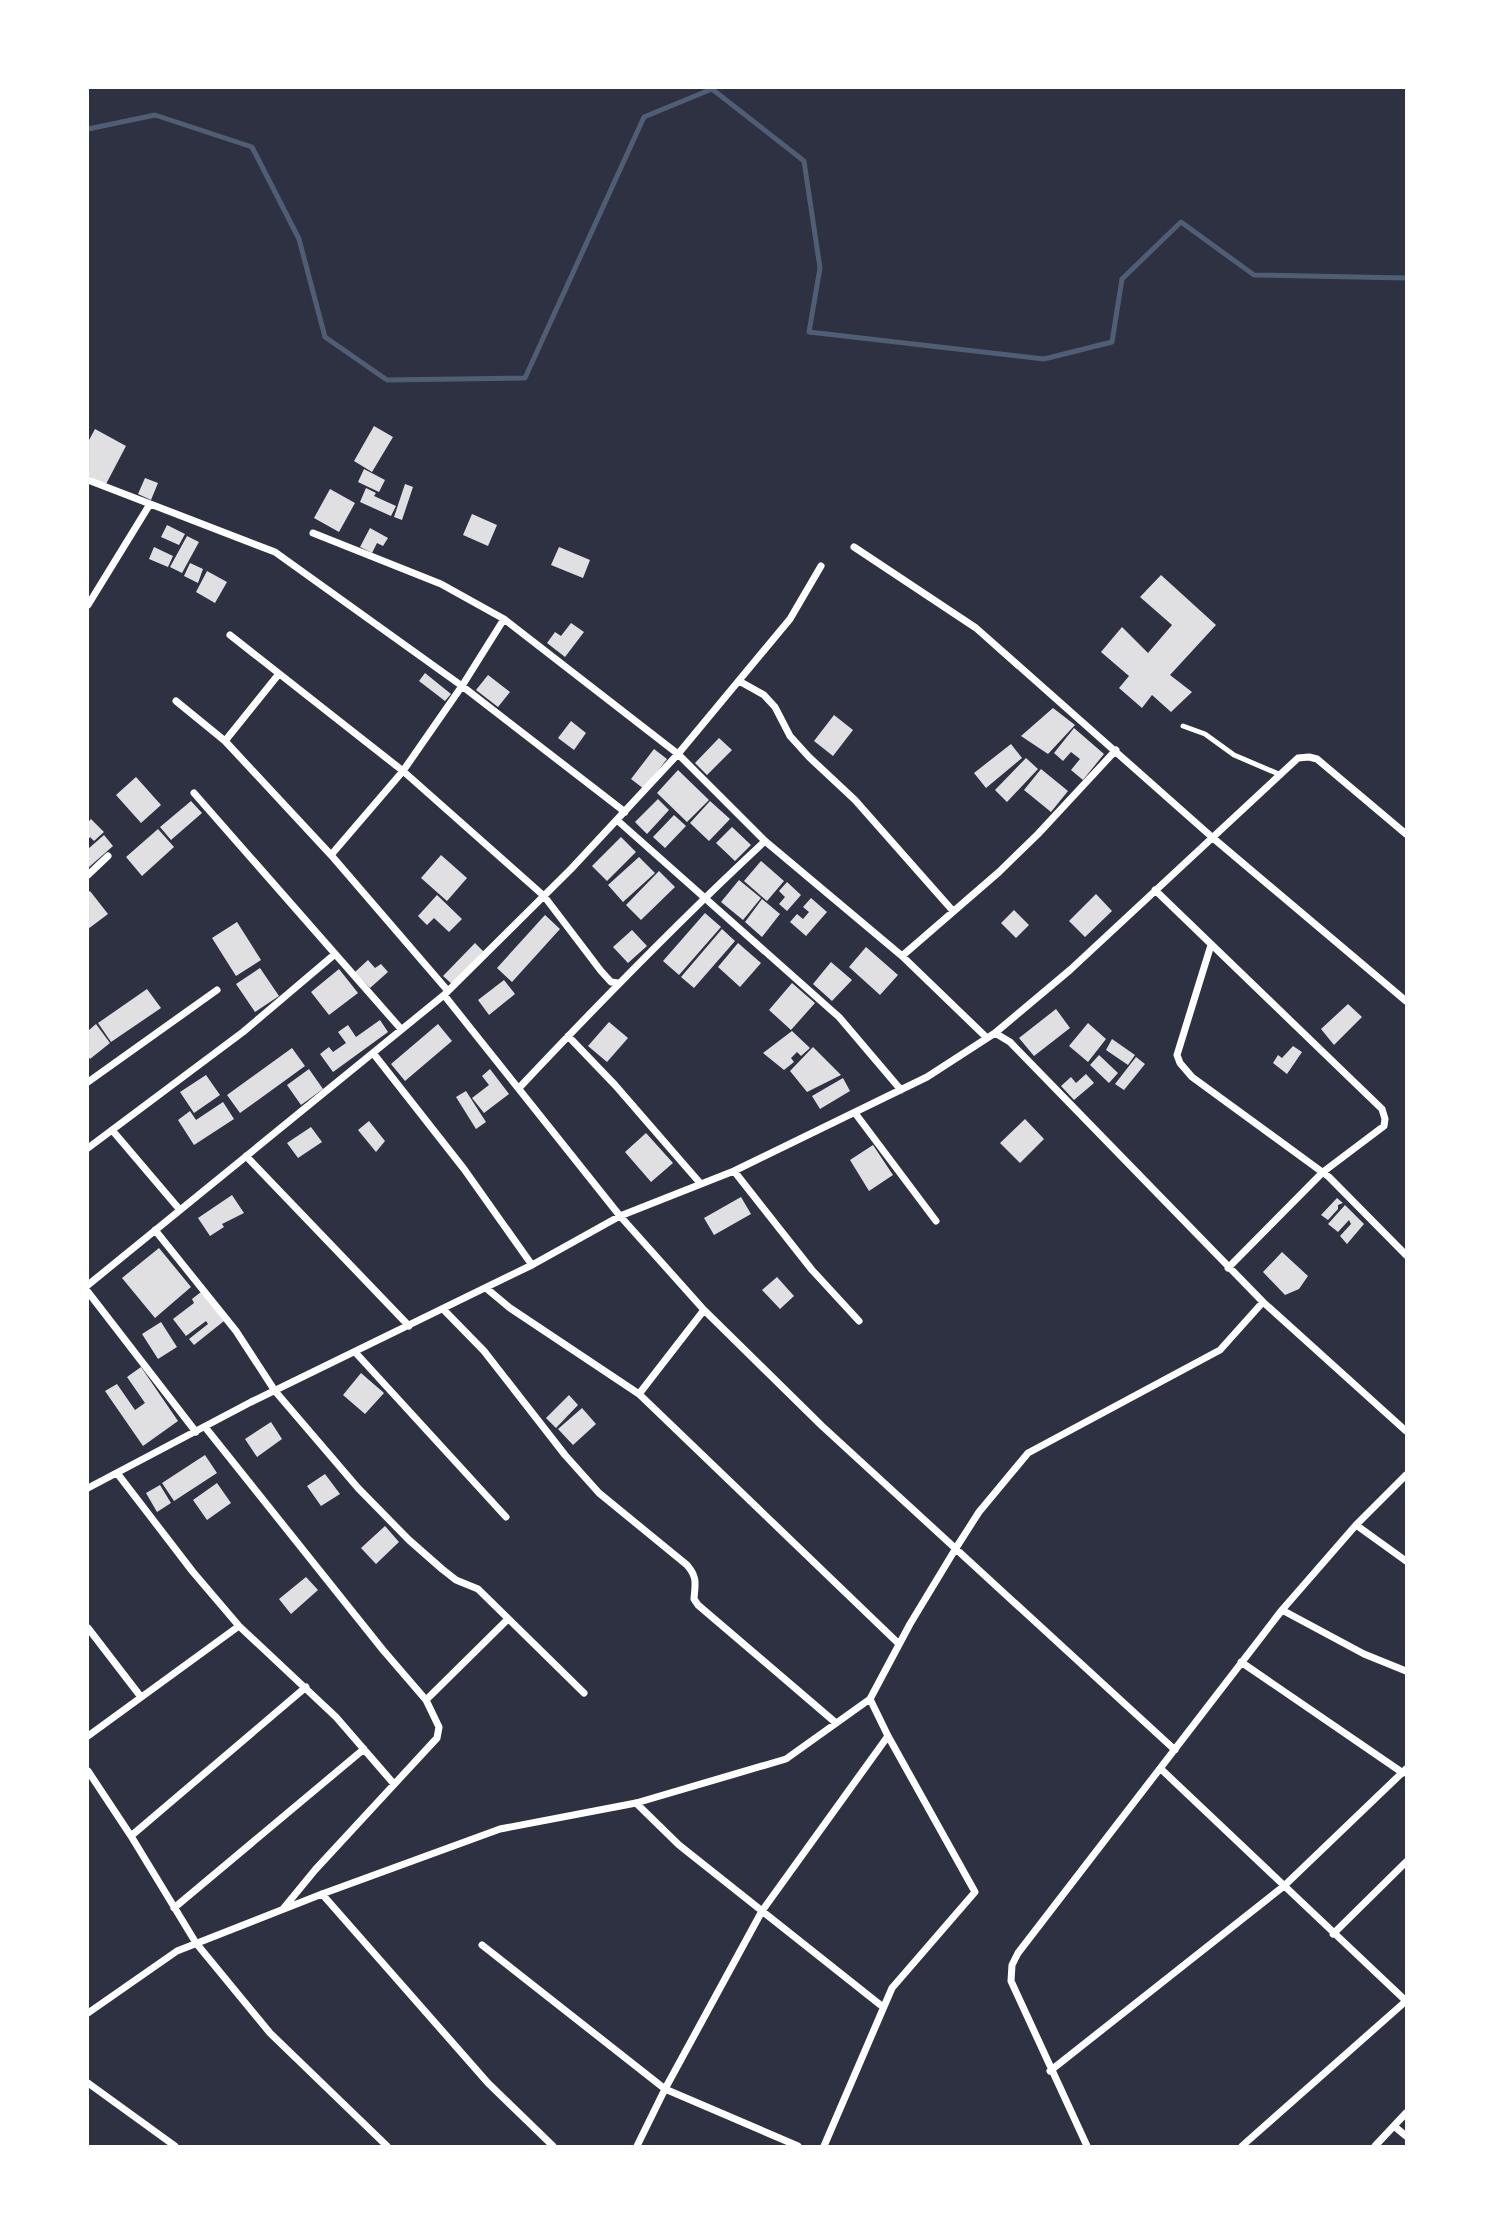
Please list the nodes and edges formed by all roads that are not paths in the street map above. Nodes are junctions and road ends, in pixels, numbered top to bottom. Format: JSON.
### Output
{"nodes":[{"id":1,"x":88,"y":480,"type":"edge"},
{"id":2,"x":150,"y":504,"type":"junction"},
{"id":3,"x":313,"y":533,"type":"dead end"},
{"id":4,"x":854,"y":547,"type":"dead end"},
{"id":5,"x":821,"y":566,"type":"dead end"},
{"id":6,"x":88,"y":605,"type":"edge"},
{"id":7,"x":504,"y":619,"type":"junction"},
{"id":8,"x":230,"y":635,"type":"dead end"},
{"id":9,"x":278,"y":675,"type":"junction"},
{"id":10,"x":739,"y":681,"type":"junction"},
{"id":11,"x":462,"y":686,"type":"junction"},
{"id":12,"x":176,"y":701,"type":"dead end"},
{"id":13,"x":1183,"y":726,"type":"dead end"},
{"id":14,"x":225,"y":741,"type":"junction"},
{"id":15,"x":1116,"y":750,"type":"junction"},
{"id":16,"x":678,"y":754,"type":"junction"},
{"id":17,"x":403,"y":771,"type":"junction"},
{"id":18,"x":1281,"y":775,"type":"junction"},
{"id":19,"x":194,"y":793,"type":"dead end"},
{"id":20,"x":625,"y":812,"type":"junction"},
{"id":21,"x":617,"y":820,"type":"junction"},
{"id":22,"x":1406,"y":834,"type":"edge"},
{"id":23,"x":1213,"y":838,"type":"junction"},
{"id":24,"x":765,"y":841,"type":"junction"},
{"id":25,"x":331,"y":855,"type":"junction"},
{"id":26,"x":108,"y":856,"type":"dead end"},
{"id":27,"x":88,"y":874,"type":"edge"},
{"id":28,"x":1155,"y":890,"type":"junction"},
{"id":29,"x":544,"y":896,"type":"junction"},
{"id":30,"x":704,"y":897,"type":"junction"},
{"id":31,"x":953,"y":911,"type":"junction"},
{"id":32,"x":1211,"y":945,"type":"junction"},
{"id":33,"x":335,"y":954,"type":"junction"},
{"id":34,"x":902,"y":956,"type":"junction"},
{"id":35,"x":618,"y":983,"type":"junction"},
{"id":36,"x":217,"y":990,"type":"dead end"},
{"id":37,"x":446,"y":993,"type":"junction"},
{"id":38,"x":1406,"y":1001,"type":"edge"},
{"id":39,"x":401,"y":1030,"type":"junction"},
{"id":40,"x":995,"y":1033,"type":"junction"},
{"id":41,"x":568,"y":1036,"type":"junction"},
{"id":42,"x":987,"y":1038,"type":"junction"},
{"id":43,"x":373,"y":1053,"type":"junction"},
{"id":44,"x":88,"y":1082,"type":"edge"},
{"id":45,"x":519,"y":1088,"type":"junction"},
{"id":46,"x":901,"y":1090,"type":"junction"},
{"id":47,"x":855,"y":1113,"type":"junction"},
{"id":48,"x":112,"y":1130,"type":"junction"},
{"id":49,"x":88,"y":1148,"type":"edge"},
{"id":50,"x":246,"y":1156,"type":"junction"},
{"id":51,"x":734,"y":1171,"type":"junction"},
{"id":52,"x":1323,"y":1172,"type":"junction"},
{"id":53,"x":700,"y":1183,"type":"junction"},
{"id":54,"x":180,"y":1210,"type":"junction"},
{"id":55,"x":620,"y":1216,"type":"junction"},
{"id":56,"x":936,"y":1221,"type":"dead end"},
{"id":57,"x":155,"y":1230,"type":"junction"},
{"id":58,"x":1406,"y":1255,"type":"edge"},
{"id":59,"x":532,"y":1265,"type":"junction"},
{"id":60,"x":1228,"y":1268,"type":"junction"},
{"id":61,"x":88,"y":1285,"type":"edge"},
{"id":62,"x":486,"y":1288,"type":"junction"},
{"id":63,"x":88,"y":1292,"type":"edge"},
{"id":64,"x":1263,"y":1302,"type":"junction"},
{"id":65,"x":443,"y":1309,"type":"junction"},
{"id":66,"x":704,"y":1310,"type":"junction"},
{"id":67,"x":859,"y":1321,"type":"dead end"},
{"id":68,"x":409,"y":1326,"type":"junction"},
{"id":69,"x":355,"y":1352,"type":"junction"},
{"id":70,"x":275,"y":1391,"type":"junction"},
{"id":71,"x":639,"y":1394,"type":"junction"},
{"id":72,"x":205,"y":1427,"type":"junction"},
{"id":73,"x":1406,"y":1431,"type":"edge"},
{"id":74,"x":196,"y":1432,"type":"junction"},
{"id":75,"x":117,"y":1473,"type":"junction"},
{"id":76,"x":1406,"y":1475,"type":"edge"},
{"id":77,"x":88,"y":1488,"type":"edge"},
{"id":78,"x":506,"y":1517,"type":"dead end"},
{"id":79,"x":1356,"y":1525,"type":"junction"},
{"id":80,"x":956,"y":1548,"type":"junction"},
{"id":81,"x":1406,"y":1561,"type":"edge"},
{"id":82,"x":1282,"y":1610,"type":"junction"},
{"id":83,"x":508,"y":1619,"type":"junction"},
{"id":84,"x":239,"y":1626,"type":"junction"},
{"id":85,"x":88,"y":1628,"type":"edge"},
{"id":86,"x":900,"y":1644,"type":"junction"},
{"id":87,"x":1241,"y":1662,"type":"junction"},
{"id":88,"x":1406,"y":1671,"type":"edge"},
{"id":89,"x":306,"y":1686,"type":"junction"},
{"id":90,"x":584,"y":1693,"type":"dead end"},
{"id":91,"x":141,"y":1697,"type":"junction"},
{"id":92,"x":870,"y":1699,"type":"junction"},
{"id":93,"x":426,"y":1700,"type":"junction"},
{"id":94,"x":836,"y":1723,"type":"junction"},
{"id":95,"x":88,"y":1736,"type":"edge"},
{"id":96,"x":888,"y":1736,"type":"junction"},
{"id":97,"x":364,"y":1749,"type":"junction"},
{"id":98,"x":1175,"y":1750,"type":"junction"},
{"id":99,"x":1162,"y":1770,"type":"junction"},
{"id":100,"x":88,"y":1771,"type":"edge"},
{"id":101,"x":1405,"y":1771,"type":"edge"},
{"id":102,"x":394,"y":1784,"type":"junction"},
{"id":103,"x":636,"y":1802,"type":"junction"},
{"id":104,"x":131,"y":1836,"type":"junction"},
{"id":105,"x":1406,"y":1862,"type":"edge"},
{"id":106,"x":1284,"y":1886,"type":"junction"},
{"id":107,"x":321,"y":1894,"type":"junction"},
{"id":108,"x":174,"y":1908,"type":"junction"},
{"id":109,"x":283,"y":1910,"type":"junction"},
{"id":110,"x":762,"y":1911,"type":"junction"},
{"id":111,"x":1333,"y":1934,"type":"junction"},
{"id":112,"x":196,"y":1943,"type":"junction"},
{"id":113,"x":482,"y":1945,"type":"dead end"},
{"id":114,"x":1406,"y":2001,"type":"edge"},
{"id":115,"x":883,"y":2007,"type":"junction"},
{"id":116,"x":88,"y":2013,"type":"edge"},
{"id":117,"x":1050,"y":2071,"type":"junction"},
{"id":118,"x":88,"y":2083,"type":"edge"},
{"id":119,"x":665,"y":2089,"type":"junction"},
{"id":120,"x":1406,"y":2113,"type":"edge"},
{"id":121,"x":1394,"y":2126,"type":"junction"},
{"id":122,"x":1406,"y":2136,"type":"edge"},
{"id":123,"x":175,"y":2147,"type":"edge"},
{"id":124,"x":387,"y":2147,"type":"edge"},
{"id":125,"x":553,"y":2147,"type":"edge"},
{"id":126,"x":636,"y":2147,"type":"edge"},
{"id":127,"x":798,"y":2147,"type":"edge"},
{"id":128,"x":824,"y":2147,"type":"edge"},
{"id":129,"x":1087,"y":2147,"type":"edge"},
{"id":130,"x":1242,"y":2147,"type":"edge"},
{"id":131,"x":1375,"y":2147,"type":"edge"}],
"edges":[{"from":1,"to":2,"type":"street"},
{"from":2,"to":6,"type":"street"},
{"from":2,"to":11,"type":"street"},
{"from":3,"to":7,"type":"street"},
{"from":4,"to":15,"type":"street"},
{"from":5,"to":10,"type":"street"},
{"from":7,"to":11,"type":"street"},
{"from":7,"to":16,"type":"street"},
{"from":8,"to":9,"type":"street"},
{"from":9,"to":14,"type":"street"},
{"from":9,"to":17,"type":"street"},
{"from":10,"to":16,"type":"street"},
{"from":10,"to":31,"type":"street"},
{"from":11,"to":17,"type":"street"},
{"from":11,"to":20,"type":"street"},
{"from":12,"to":14,"type":"street"},
{"from":13,"to":18,"type":"lane"},
{"from":14,"to":25,"type":"street"},
{"from":15,"to":23,"type":"street"},
{"from":15,"to":31,"type":"street"},
{"from":16,"to":20,"type":"street"},
{"from":16,"to":24,"type":"street"},
{"from":17,"to":25,"type":"street"},
{"from":17,"to":29,"type":"street"},
{"from":18,"to":22,"type":"street"},
{"from":18,"to":23,"type":"street"},
{"from":19,"to":33,"type":"street"},
{"from":20,"to":21,"type":"street"},
{"from":21,"to":29,"type":"street"},
{"from":21,"to":30,"type":"street"},
{"from":23,"to":28,"type":"street"},
{"from":23,"to":38,"type":"street"},
{"from":24,"to":30,"type":"street"},
{"from":24,"to":34,"type":"street"},
{"from":25,"to":37,"type":"street"},
{"from":26,"to":27,"type":"street"},
{"from":28,"to":32,"type":"street"},
{"from":28,"to":40,"type":"street"},
{"from":29,"to":35,"type":"street"},
{"from":29,"to":37,"type":"street"},
{"from":30,"to":35,"type":"street"},
{"from":30,"to":46,"type":"street"},
{"from":31,"to":34,"type":"street"},
{"from":32,"to":52,"type":"street"},
{"from":32,"to":52,"type":"street"},
{"from":33,"to":39,"type":"street"},
{"from":33,"to":48,"type":"street"},
{"from":34,"to":42,"type":"street"},
{"from":35,"to":41,"type":"street"},
{"from":36,"to":44,"type":"street"},
{"from":37,"to":39,"type":"street"},
{"from":37,"to":45,"type":"street"},
{"from":39,"to":43,"type":"street"},
{"from":40,"to":42,"type":"street"},
{"from":40,"to":60,"type":"street"},
{"from":41,"to":45,"type":"street"},
{"from":41,"to":53,"type":"street"},
{"from":42,"to":46,"type":"street"},
{"from":43,"to":50,"type":"street"},
{"from":43,"to":59,"type":"street"},
{"from":45,"to":55,"type":"street"},
{"from":46,"to":47,"type":"street"},
{"from":47,"to":51,"type":"street"},
{"from":47,"to":56,"type":"street"},
{"from":48,"to":49,"type":"street"},
{"from":48,"to":54,"type":"street"},
{"from":50,"to":54,"type":"street"},
{"from":50,"to":68,"type":"street"},
{"from":51,"to":53,"type":"street"},
{"from":51,"to":67,"type":"street"},
{"from":52,"to":58,"type":"street"},
{"from":52,"to":60,"type":"street"},
{"from":53,"to":55,"type":"street"},
{"from":54,"to":57,"type":"street"},
{"from":55,"to":59,"type":"street"},
{"from":55,"to":66,"type":"street"},
{"from":57,"to":61,"type":"street"},
{"from":57,"to":70,"type":"street"},
{"from":59,"to":62,"type":"street"},
{"from":60,"to":64,"type":"street"},
{"from":62,"to":65,"type":"street"},
{"from":62,"to":71,"type":"street"},
{"from":63,"to":74,"type":"street"},
{"from":64,"to":73,"type":"street"},
{"from":64,"to":80,"type":"street"},
{"from":65,"to":68,"type":"street"},
{"from":65,"to":94,"type":"street"},
{"from":66,"to":71,"type":"street"},
{"from":66,"to":80,"type":"street"},
{"from":68,"to":69,"type":"street"},
{"from":69,"to":70,"type":"street"},
{"from":69,"to":78,"type":"street"},
{"from":70,"to":72,"type":"street"},
{"from":70,"to":83,"type":"street"},
{"from":71,"to":86,"type":"street"},
{"from":72,"to":74,"type":"street"},
{"from":72,"to":93,"type":"street"},
{"from":74,"to":75,"type":"street"},
{"from":75,"to":77,"type":"street"},
{"from":75,"to":84,"type":"street"},
{"from":76,"to":79,"type":"street"},
{"from":79,"to":81,"type":"street"},
{"from":79,"to":82,"type":"street"},
{"from":80,"to":86,"type":"street"},
{"from":80,"to":98,"type":"street"},
{"from":82,"to":87,"type":"street"},
{"from":82,"to":88,"type":"street"},
{"from":83,"to":90,"type":"street"},
{"from":83,"to":93,"type":"street"},
{"from":84,"to":89,"type":"street"},
{"from":84,"to":91,"type":"street"},
{"from":85,"to":91,"type":"street"},
{"from":86,"to":92,"type":"street"},
{"from":87,"to":98,"type":"street"},
{"from":87,"to":101,"type":"street"},
{"from":89,"to":97,"type":"street"},
{"from":89,"to":104,"type":"street"},
{"from":91,"to":95,"type":"street"},
{"from":92,"to":94,"type":"street"},
{"from":92,"to":96,"type":"street"},
{"from":93,"to":102,"type":"street"},
{"from":94,"to":103,"type":"street"},
{"from":96,"to":110,"type":"street"},
{"from":96,"to":115,"type":"street"},
{"from":97,"to":102,"type":"street"},
{"from":97,"to":108,"type":"street"},
{"from":98,"to":99,"type":"street"},
{"from":99,"to":106,"type":"street"},
{"from":99,"to":117,"type":"street"},
{"from":100,"to":104,"type":"street"},
{"from":101,"to":106,"type":"street"},
{"from":102,"to":109,"type":"street"},
{"from":103,"to":107,"type":"street"},
{"from":103,"to":110,"type":"street"},
{"from":104,"to":108,"type":"street"},
{"from":105,"to":111,"type":"street"},
{"from":106,"to":111,"type":"street"},
{"from":106,"to":117,"type":"street"},
{"from":107,"to":109,"type":"street"},
{"from":107,"to":125,"type":"street"},
{"from":108,"to":112,"type":"street"},
{"from":109,"to":112,"type":"street"},
{"from":110,"to":115,"type":"street"},
{"from":110,"to":119,"type":"street"},
{"from":111,"to":114,"type":"street"},
{"from":112,"to":116,"type":"street"},
{"from":112,"to":124,"type":"street"},
{"from":113,"to":119,"type":"street"},
{"from":114,"to":130,"type":"street"},
{"from":115,"to":128,"type":"street"},
{"from":117,"to":129,"type":"street"},
{"from":118,"to":123,"type":"street"},
{"from":119,"to":126,"type":"street"},
{"from":119,"to":127,"type":"street"},
{"from":120,"to":121,"type":"street"},
{"from":121,"to":122,"type":"street"},
{"from":121,"to":131,"type":"street"}]}
